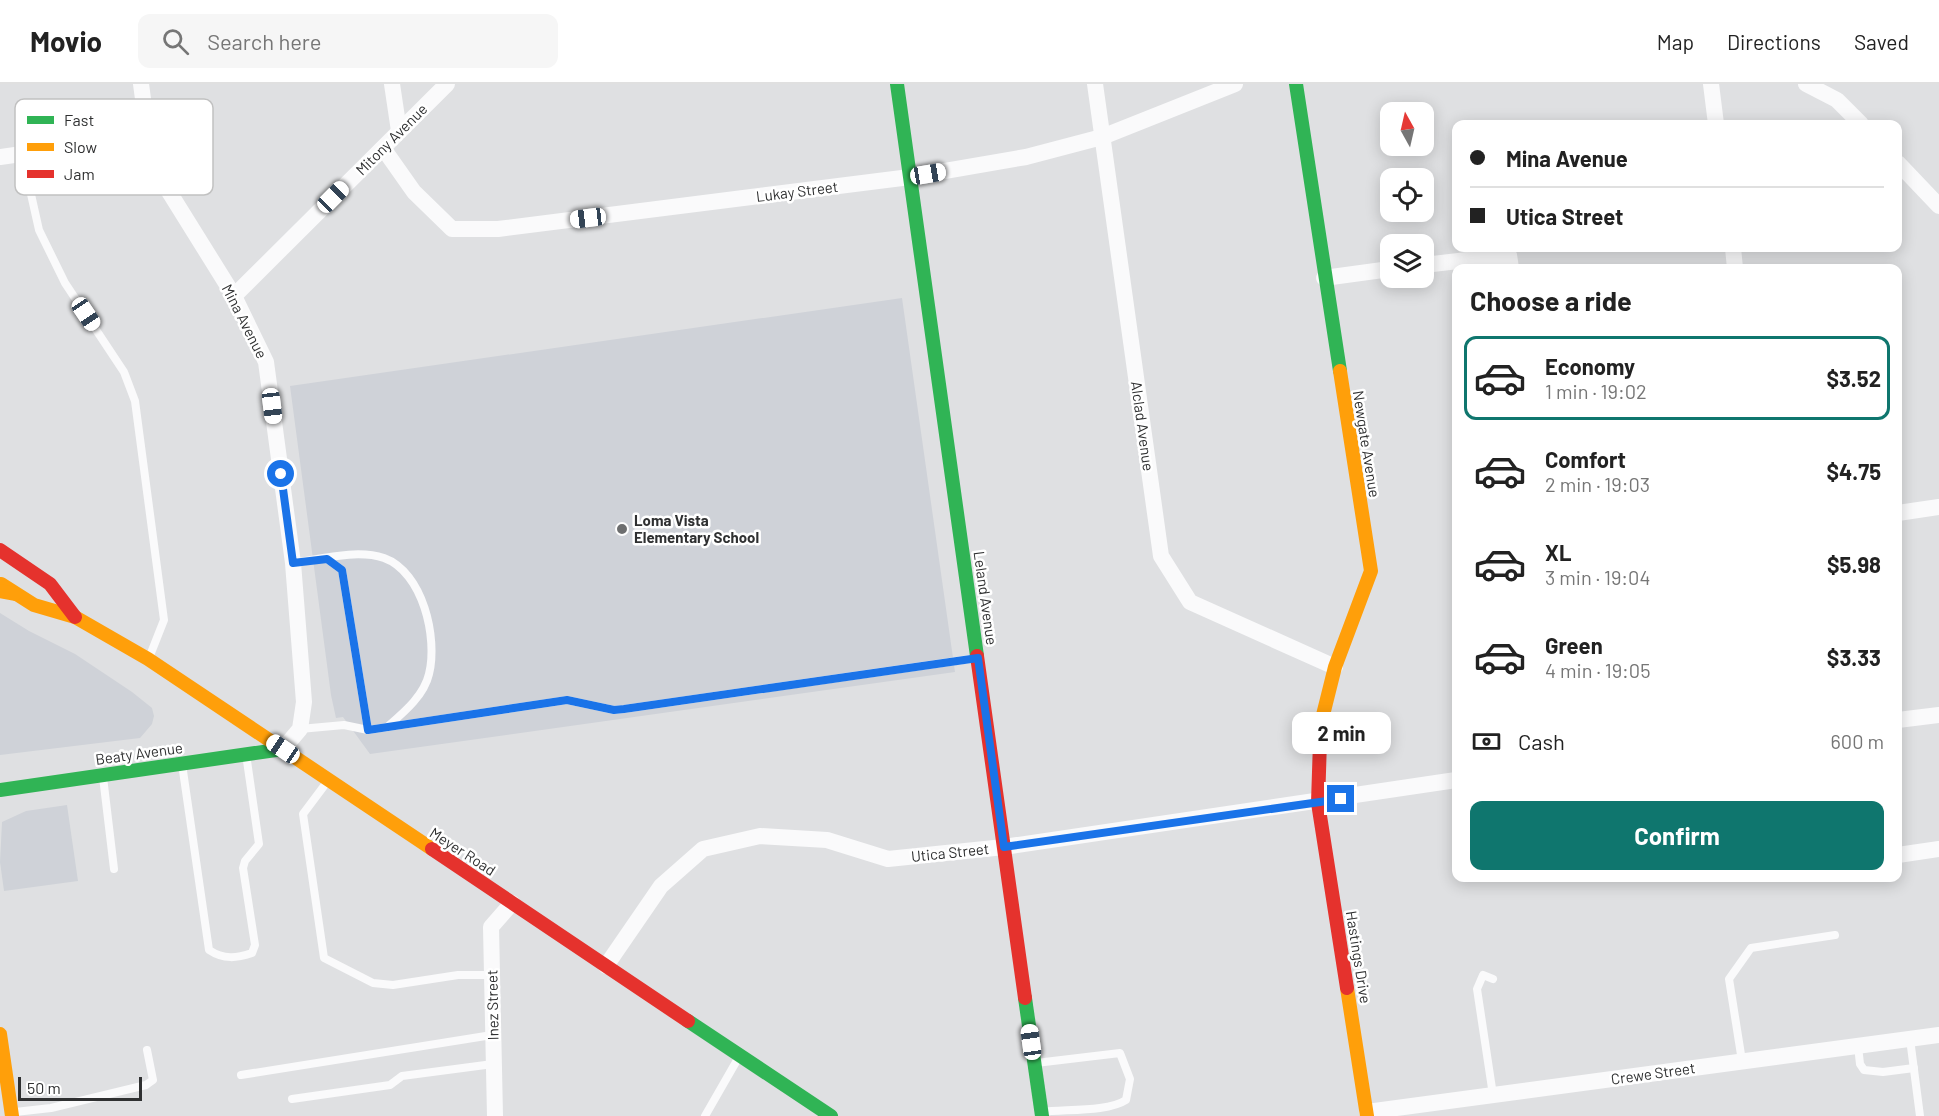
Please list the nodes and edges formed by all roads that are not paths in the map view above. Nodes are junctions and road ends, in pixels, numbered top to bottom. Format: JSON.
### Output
{"nodes":[{"id":1,"x":141,"y":84,"type":"edge"},
{"id":2,"x":392,"y":84,"type":"edge"},
{"id":3,"x":447,"y":84,"type":"edge"},
{"id":4,"x":897,"y":84,"type":"edge"},
{"id":5,"x":1095,"y":84,"type":"edge"},
{"id":6,"x":1235,"y":84,"type":"edge"},
{"id":7,"x":1296,"y":84,"type":"edge"},
{"id":8,"x":1711,"y":84,"type":"edge"},
{"id":9,"x":1806,"y":84,"type":"edge"},
{"id":10,"x":143,"y":99,"type":"edge"},
{"id":11,"x":1716,"y":120,"type":"edge"},
{"id":12,"x":1857,"y":120,"type":"edge"},
{"id":13,"x":399,"y":131,"type":"junction"},
{"id":14,"x":1102,"y":137,"type":"junction"},
{"id":15,"x":383,"y":148,"type":"junction"},
{"id":16,"x":15,"y":155,"type":"edge"},
{"id":17,"x":0,"y":157,"type":"edge"},
{"id":18,"x":1902,"y":167,"type":"edge"},
{"id":19,"x":910,"y":177,"type":"junction"},
{"id":20,"x":31,"y":195,"type":"edge"},
{"id":21,"x":171,"y":195,"type":"edge"},
{"id":22,"x":1939,"y":206,"type":"edge"},
{"id":23,"x":1434,"y":264,"type":"edge"},
{"id":24,"x":1510,"y":264,"type":"edge"},
{"id":25,"x":1380,"y":270,"type":"edge"},
{"id":26,"x":1324,"y":278,"type":"junction"},
{"id":27,"x":234,"y":296,"type":"junction"},
{"id":28,"x":1939,"y":507,"type":"edge"},
{"id":29,"x":1902,"y":512,"type":"edge"},
{"id":30,"x":0,"y":550,"type":"edge"},
{"id":31,"x":327,"y":559,"type":"junction"},
{"id":32,"x":293,"y":563,"type":"junction"},
{"id":33,"x":0,"y":584,"type":"edge"},
{"id":34,"x":0,"y":591,"type":"edge"},
{"id":35,"x":15,"y":594,"type":"junction"},
{"id":36,"x":75,"y":617,"type":"junction"},
{"id":37,"x":148,"y":658,"type":"junction"},
{"id":38,"x":978,"y":658,"type":"junction"},
{"id":39,"x":1335,"y":667,"type":"junction"},
{"id":40,"x":1939,"y":715,"type":"edge"},
{"id":41,"x":1902,"y":720,"type":"edge"},
{"id":42,"x":386,"y":728,"type":"junction"},
{"id":43,"x":300,"y":729,"type":"junction"},
{"id":44,"x":368,"y":730,"type":"junction"},
{"id":45,"x":283,"y":749,"type":"junction"},
{"id":46,"x":246,"y":754,"type":"junction"},
{"id":47,"x":182,"y":763,"type":"junction"},
{"id":48,"x":103,"y":775,"type":"junction"},
{"id":49,"x":328,"y":780,"type":"junction"},
{"id":50,"x":1452,"y":781,"type":"edge"},
{"id":51,"x":0,"y":790,"type":"edge"},
{"id":52,"x":1318,"y":802,"type":"junction"},
{"id":53,"x":1004,"y":847,"type":"junction"},
{"id":54,"x":1939,"y":849,"type":"edge"},
{"id":55,"x":1902,"y":854,"type":"edge"},
{"id":56,"x":114,"y":869,"type":"dead end"},
{"id":57,"x":512,"y":903,"type":"junction"},
{"id":58,"x":1835,"y":935,"type":"dead end"},
{"id":59,"x":606,"y":966,"type":"junction"},
{"id":60,"x":491,"y":975,"type":"junction"},
{"id":61,"x":1493,"y":979,"type":"dead end"},
{"id":62,"x":0,"y":1034,"type":"edge"},
{"id":63,"x":492,"y":1035,"type":"junction"},
{"id":64,"x":1939,"y":1035,"type":"edge"},
{"id":65,"x":1910,"y":1039,"type":"junction"},
{"id":66,"x":1858,"y":1046,"type":"junction"},
{"id":67,"x":147,"y":1050,"type":"dead end"},
{"id":68,"x":740,"y":1055,"type":"junction"},
{"id":69,"x":1742,"y":1061,"type":"junction"},
{"id":70,"x":1034,"y":1063,"type":"junction"},
{"id":71,"x":493,"y":1064,"type":"junction"},
{"id":72,"x":1914,"y":1068,"type":"junction"},
{"id":73,"x":241,"y":1075,"type":"dead end"},
{"id":74,"x":1493,"y":1095,"type":"junction"},
{"id":75,"x":292,"y":1099,"type":"dead end"},
{"id":76,"x":12,"y":1114,"type":"edge"},
{"id":77,"x":1041,"y":1114,"type":"edge"},
{"id":78,"x":1367,"y":1114,"type":"edge"},
{"id":79,"x":495,"y":1116,"type":"edge"},
{"id":80,"x":705,"y":1116,"type":"edge"},
{"id":81,"x":831,"y":1116,"type":"edge"},
{"id":82,"x":1920,"y":1116,"type":"edge"}],
"edges":[{"from":1,"to":10,"type":"street","name":"Mina Avenue"},
{"from":2,"to":13,"type":"street"},
{"from":3,"to":13,"type":"street","name":"Mitony Avenue"},
{"from":4,"to":19,"type":"street","name":"Leland Avenue"},
{"from":5,"to":14,"type":"street","name":"Alclad Avenue"},
{"from":6,"to":14,"type":"street","name":"Lukay Street"},
{"from":7,"to":26,"type":"street","name":"Newgate Avenue"},
{"from":8,"to":11,"type":"street"},
{"from":9,"to":12,"type":"street"},
{"from":13,"to":15,"type":"street","name":"Mitony Avenue"},
{"from":14,"to":19,"type":"street","name":"Lukay Street"},
{"from":14,"to":39,"type":"street","name":"Alclad Avenue"},
{"from":15,"to":19,"type":"street","name":"Lukay Street"},
{"from":15,"to":27,"type":"street","name":"Mitony Avenue"},
{"from":16,"to":17,"type":"street"},
{"from":18,"to":22,"type":"street"},
{"from":19,"to":38,"type":"street","name":"Leland Avenue"},
{"from":20,"to":37,"type":"lane"},
{"from":21,"to":27,"type":"street","name":"Mina Avenue"},
{"from":23,"to":24,"type":"street"},
{"from":25,"to":26,"type":"street"},
{"from":26,"to":39,"type":"street","name":"Newgate Avenue"},
{"from":27,"to":32,"type":"street","name":"Mina Avenue"},
{"from":28,"to":29,"type":"street"},
{"from":30,"to":36,"type":"street","name":"Meyer Road"},
{"from":31,"to":32,"type":"lane"},
{"from":31,"to":42,"type":"lane"},
{"from":31,"to":44,"type":"lane"},
{"from":32,"to":43,"type":"street","name":"Mina Avenue"},
{"from":33,"to":35,"type":"street","name":"Meyer Road"},
{"from":34,"to":35,"type":"street"},
{"from":35,"to":36,"type":"street","name":"Meyer Road"},
{"from":36,"to":37,"type":"street","name":"Meyer Road"},
{"from":37,"to":45,"type":"street","name":"Meyer Road"},
{"from":38,"to":42,"type":"lane"},
{"from":38,"to":53,"type":"street","name":"Leland Avenue"},
{"from":39,"to":52,"type":"street","name":"Newgate Avenue"},
{"from":40,"to":41,"type":"street"},
{"from":42,"to":44,"type":"lane"},
{"from":43,"to":44,"type":"lane"},
{"from":43,"to":45,"type":"street"},
{"from":45,"to":46,"type":"street","name":"Beaty Avenue"},
{"from":45,"to":49,"type":"street","name":"Meyer Road"},
{"from":46,"to":47,"type":"street","name":"Beaty Avenue"},
{"from":46,"to":47,"type":"lane"},
{"from":47,"to":48,"type":"street","name":"Beaty Avenue"},
{"from":48,"to":51,"type":"street","name":"Beaty Avenue"},
{"from":48,"to":56,"type":"lane"},
{"from":49,"to":57,"type":"street","name":"Meyer Road"},
{"from":49,"to":60,"type":"lane"},
{"from":50,"to":52,"type":"street","name":"Utica Street"},
{"from":52,"to":53,"type":"street","name":"Utica Street"},
{"from":52,"to":78,"type":"street","name":"Hastings Drive"},
{"from":53,"to":59,"type":"street","name":"Utica Street"},
{"from":53,"to":70,"type":"street","name":"Leland Avenue"},
{"from":54,"to":55,"type":"street"},
{"from":57,"to":59,"type":"street","name":"Meyer Road"},
{"from":57,"to":60,"type":"street","name":"Inez Street"},
{"from":58,"to":69,"type":"lane"},
{"from":59,"to":68,"type":"street","name":"Meyer Road"},
{"from":60,"to":63,"type":"street","name":"Inez Street"},
{"from":61,"to":74,"type":"lane"},
{"from":62,"to":76,"type":"street"},
{"from":63,"to":71,"type":"street","name":"Inez Street"},
{"from":63,"to":73,"type":"lane"},
{"from":64,"to":65,"type":"street","name":"Crewe Street"},
{"from":65,"to":66,"type":"street","name":"Crewe Street"},
{"from":65,"to":72,"type":"lane"},
{"from":66,"to":69,"type":"street","name":"Crewe Street"},
{"from":66,"to":72,"type":"lane"},
{"from":67,"to":76,"type":"lane"},
{"from":68,"to":80,"type":"lane"},
{"from":68,"to":81,"type":"street","name":"Meyer Road"},
{"from":69,"to":74,"type":"street","name":"Crewe Street"},
{"from":70,"to":77,"type":"street","name":"Leland Avenue"},
{"from":70,"to":77,"type":"lane"},
{"from":71,"to":75,"type":"lane"},
{"from":71,"to":79,"type":"street","name":"Inez Street"},
{"from":72,"to":82,"type":"lane"},
{"from":74,"to":78,"type":"street","name":"Crewe Street"}]}
